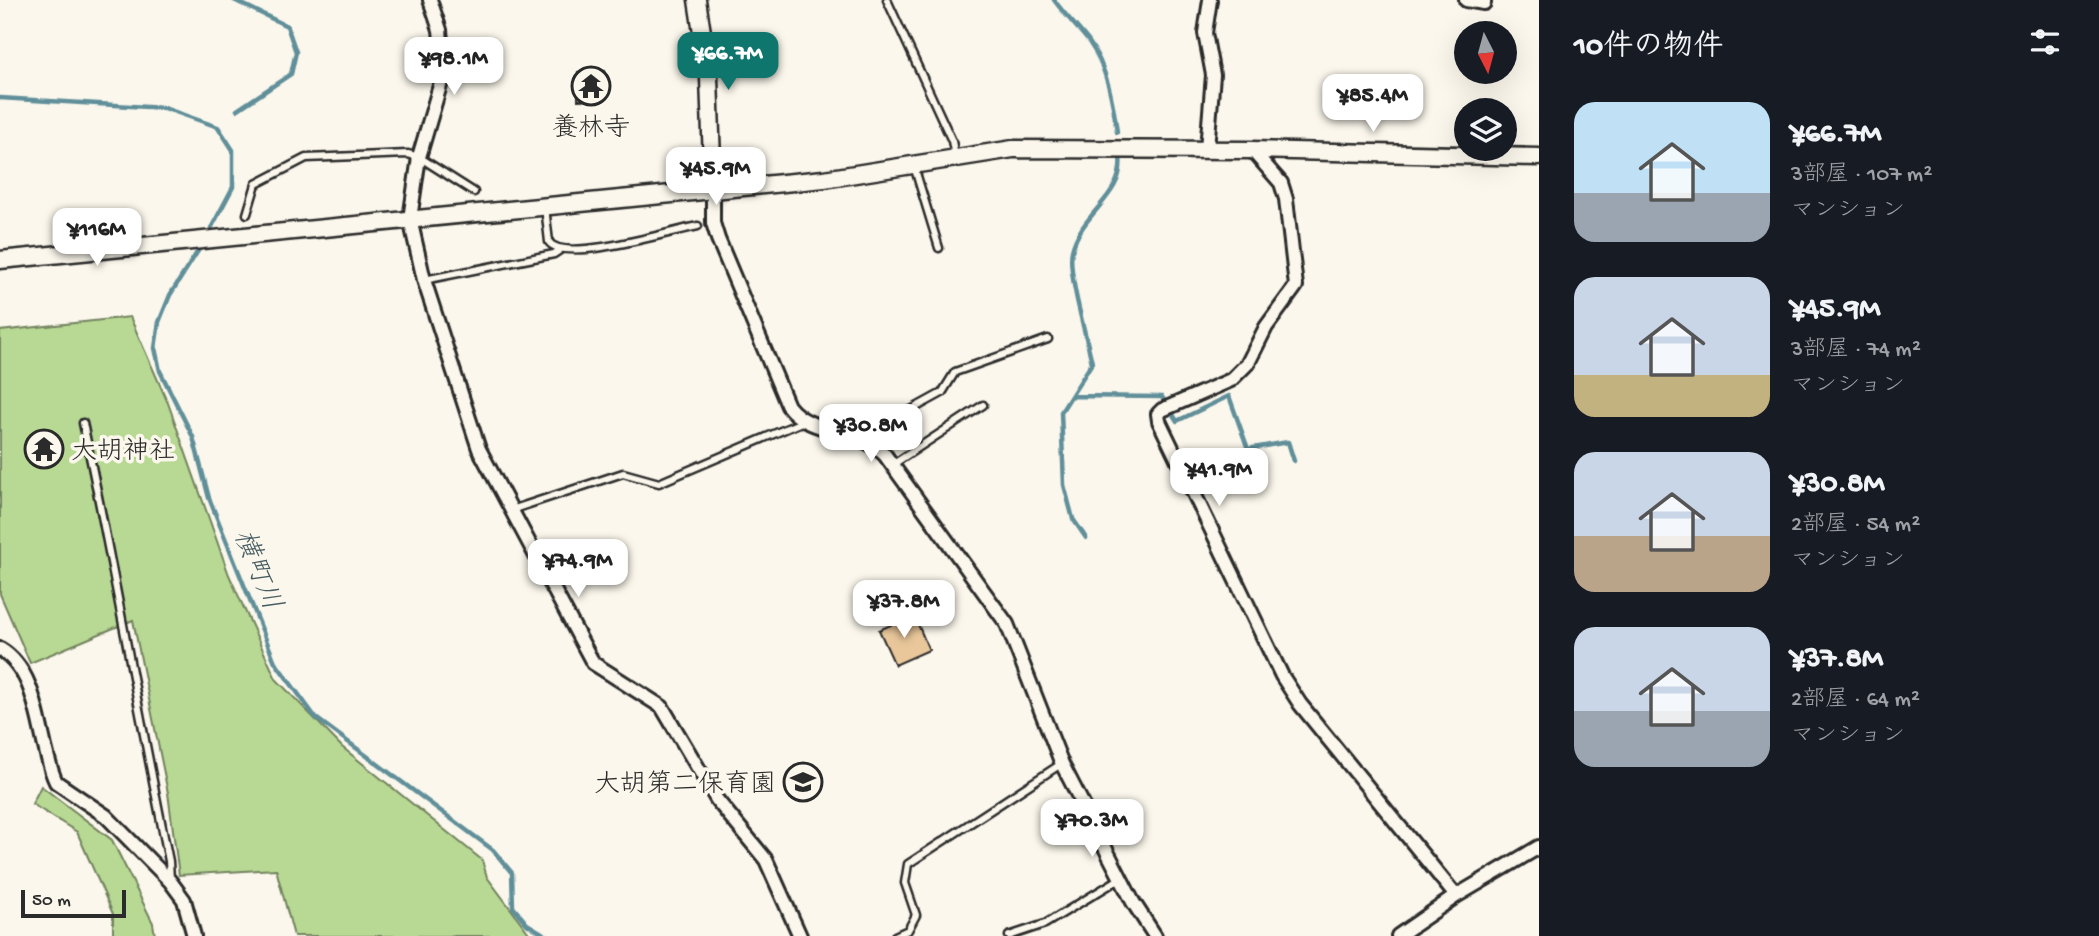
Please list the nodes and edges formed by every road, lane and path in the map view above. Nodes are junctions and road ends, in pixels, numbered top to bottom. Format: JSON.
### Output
{"nodes":[{"id":1,"x":430,"y":0,"type":"edge"},
{"id":2,"x":697,"y":0,"type":"edge"},
{"id":3,"x":887,"y":0,"type":"edge"},
{"id":4,"x":1210,"y":0,"type":"edge"},
{"id":5,"x":1465,"y":0,"type":"edge"},
{"id":6,"x":1484,"y":0,"type":"edge"},
{"id":7,"x":1207,"y":149,"type":"junction"},
{"id":8,"x":1252,"y":150,"type":"junction"},
{"id":9,"x":419,"y":157,"type":"junction"},
{"id":10,"x":955,"y":157,"type":"junction"},
{"id":11,"x":1539,"y":157,"type":"edge"},
{"id":12,"x":913,"y":164,"type":"junction"},
{"id":13,"x":713,"y":189,"type":"junction"},
{"id":14,"x":474,"y":192,"type":"dead end"},
{"id":15,"x":545,"y":206,"type":"junction"},
{"id":16,"x":247,"y":215,"type":"dead end"},
{"id":17,"x":410,"y":219,"type":"junction"},
{"id":18,"x":698,"y":226,"type":"dead end"},
{"id":19,"x":939,"y":248,"type":"dead end"},
{"id":20,"x":560,"y":250,"type":"junction"},
{"id":21,"x":0,"y":260,"type":"edge"},
{"id":22,"x":424,"y":280,"type":"junction"},
{"id":23,"x":1048,"y":339,"type":"dead end"},
{"id":24,"x":983,"y":405,"type":"dead end"},
{"id":25,"x":804,"y":421,"type":"junction"},
{"id":26,"x":83,"y":423,"type":"dead end"},
{"id":27,"x":860,"y":438,"type":"junction"},
{"id":28,"x":892,"y":465,"type":"junction"},
{"id":29,"x":511,"y":511,"type":"junction"},
{"id":30,"x":0,"y":649,"type":"edge"},
{"id":31,"x":1062,"y":764,"type":"junction"},
{"id":32,"x":1539,"y":847,"type":"edge"},
{"id":33,"x":1121,"y":878,"type":"junction"},
{"id":34,"x":170,"y":881,"type":"junction"},
{"id":35,"x":1456,"y":896,"type":"junction"},
{"id":36,"x":908,"y":930,"type":"junction"},
{"id":37,"x":194,"y":936,"type":"edge"},
{"id":38,"x":800,"y":936,"type":"edge"},
{"id":39,"x":895,"y":936,"type":"edge"},
{"id":40,"x":915,"y":936,"type":"edge"},
{"id":41,"x":1009,"y":936,"type":"edge"},
{"id":42,"x":1155,"y":936,"type":"edge"},
{"id":43,"x":1398,"y":936,"type":"edge"}],
"edges":[{"from":1,"to":9,"type":"street"},
{"from":2,"to":13,"type":"street"},
{"from":3,"to":10,"type":"lane"},
{"from":4,"to":7,"type":"street"},
{"from":5,"to":6,"type":"street"},
{"from":7,"to":8,"type":"street"},
{"from":7,"to":10,"type":"street"},
{"from":8,"to":11,"type":"street"},
{"from":8,"to":35,"type":"street"},
{"from":9,"to":14,"type":"lane"},
{"from":9,"to":16,"type":"lane"},
{"from":9,"to":17,"type":"street"},
{"from":10,"to":12,"type":"street"},
{"from":12,"to":13,"type":"street"},
{"from":12,"to":19,"type":"lane"},
{"from":13,"to":15,"type":"street"},
{"from":13,"to":25,"type":"street"},
{"from":15,"to":17,"type":"street"},
{"from":15,"to":20,"type":"lane"},
{"from":17,"to":21,"type":"street"},
{"from":17,"to":22,"type":"street"},
{"from":18,"to":20,"type":"lane"},
{"from":20,"to":22,"type":"lane"},
{"from":22,"to":29,"type":"street"},
{"from":23,"to":27,"type":"lane"},
{"from":24,"to":28,"type":"lane"},
{"from":25,"to":27,"type":"street"},
{"from":25,"to":29,"type":"lane"},
{"from":26,"to":34,"type":"lane"},
{"from":27,"to":28,"type":"street"},
{"from":28,"to":31,"type":"street"},
{"from":29,"to":38,"type":"street"},
{"from":30,"to":34,"type":"street"},
{"from":31,"to":33,"type":"street"},
{"from":31,"to":36,"type":"lane"},
{"from":32,"to":35,"type":"street"},
{"from":33,"to":41,"type":"lane"},
{"from":33,"to":42,"type":"street"},
{"from":34,"to":37,"type":"street"},
{"from":35,"to":43,"type":"street"},
{"from":36,"to":39,"type":"lane"},
{"from":36,"to":40,"type":"lane"}]}
